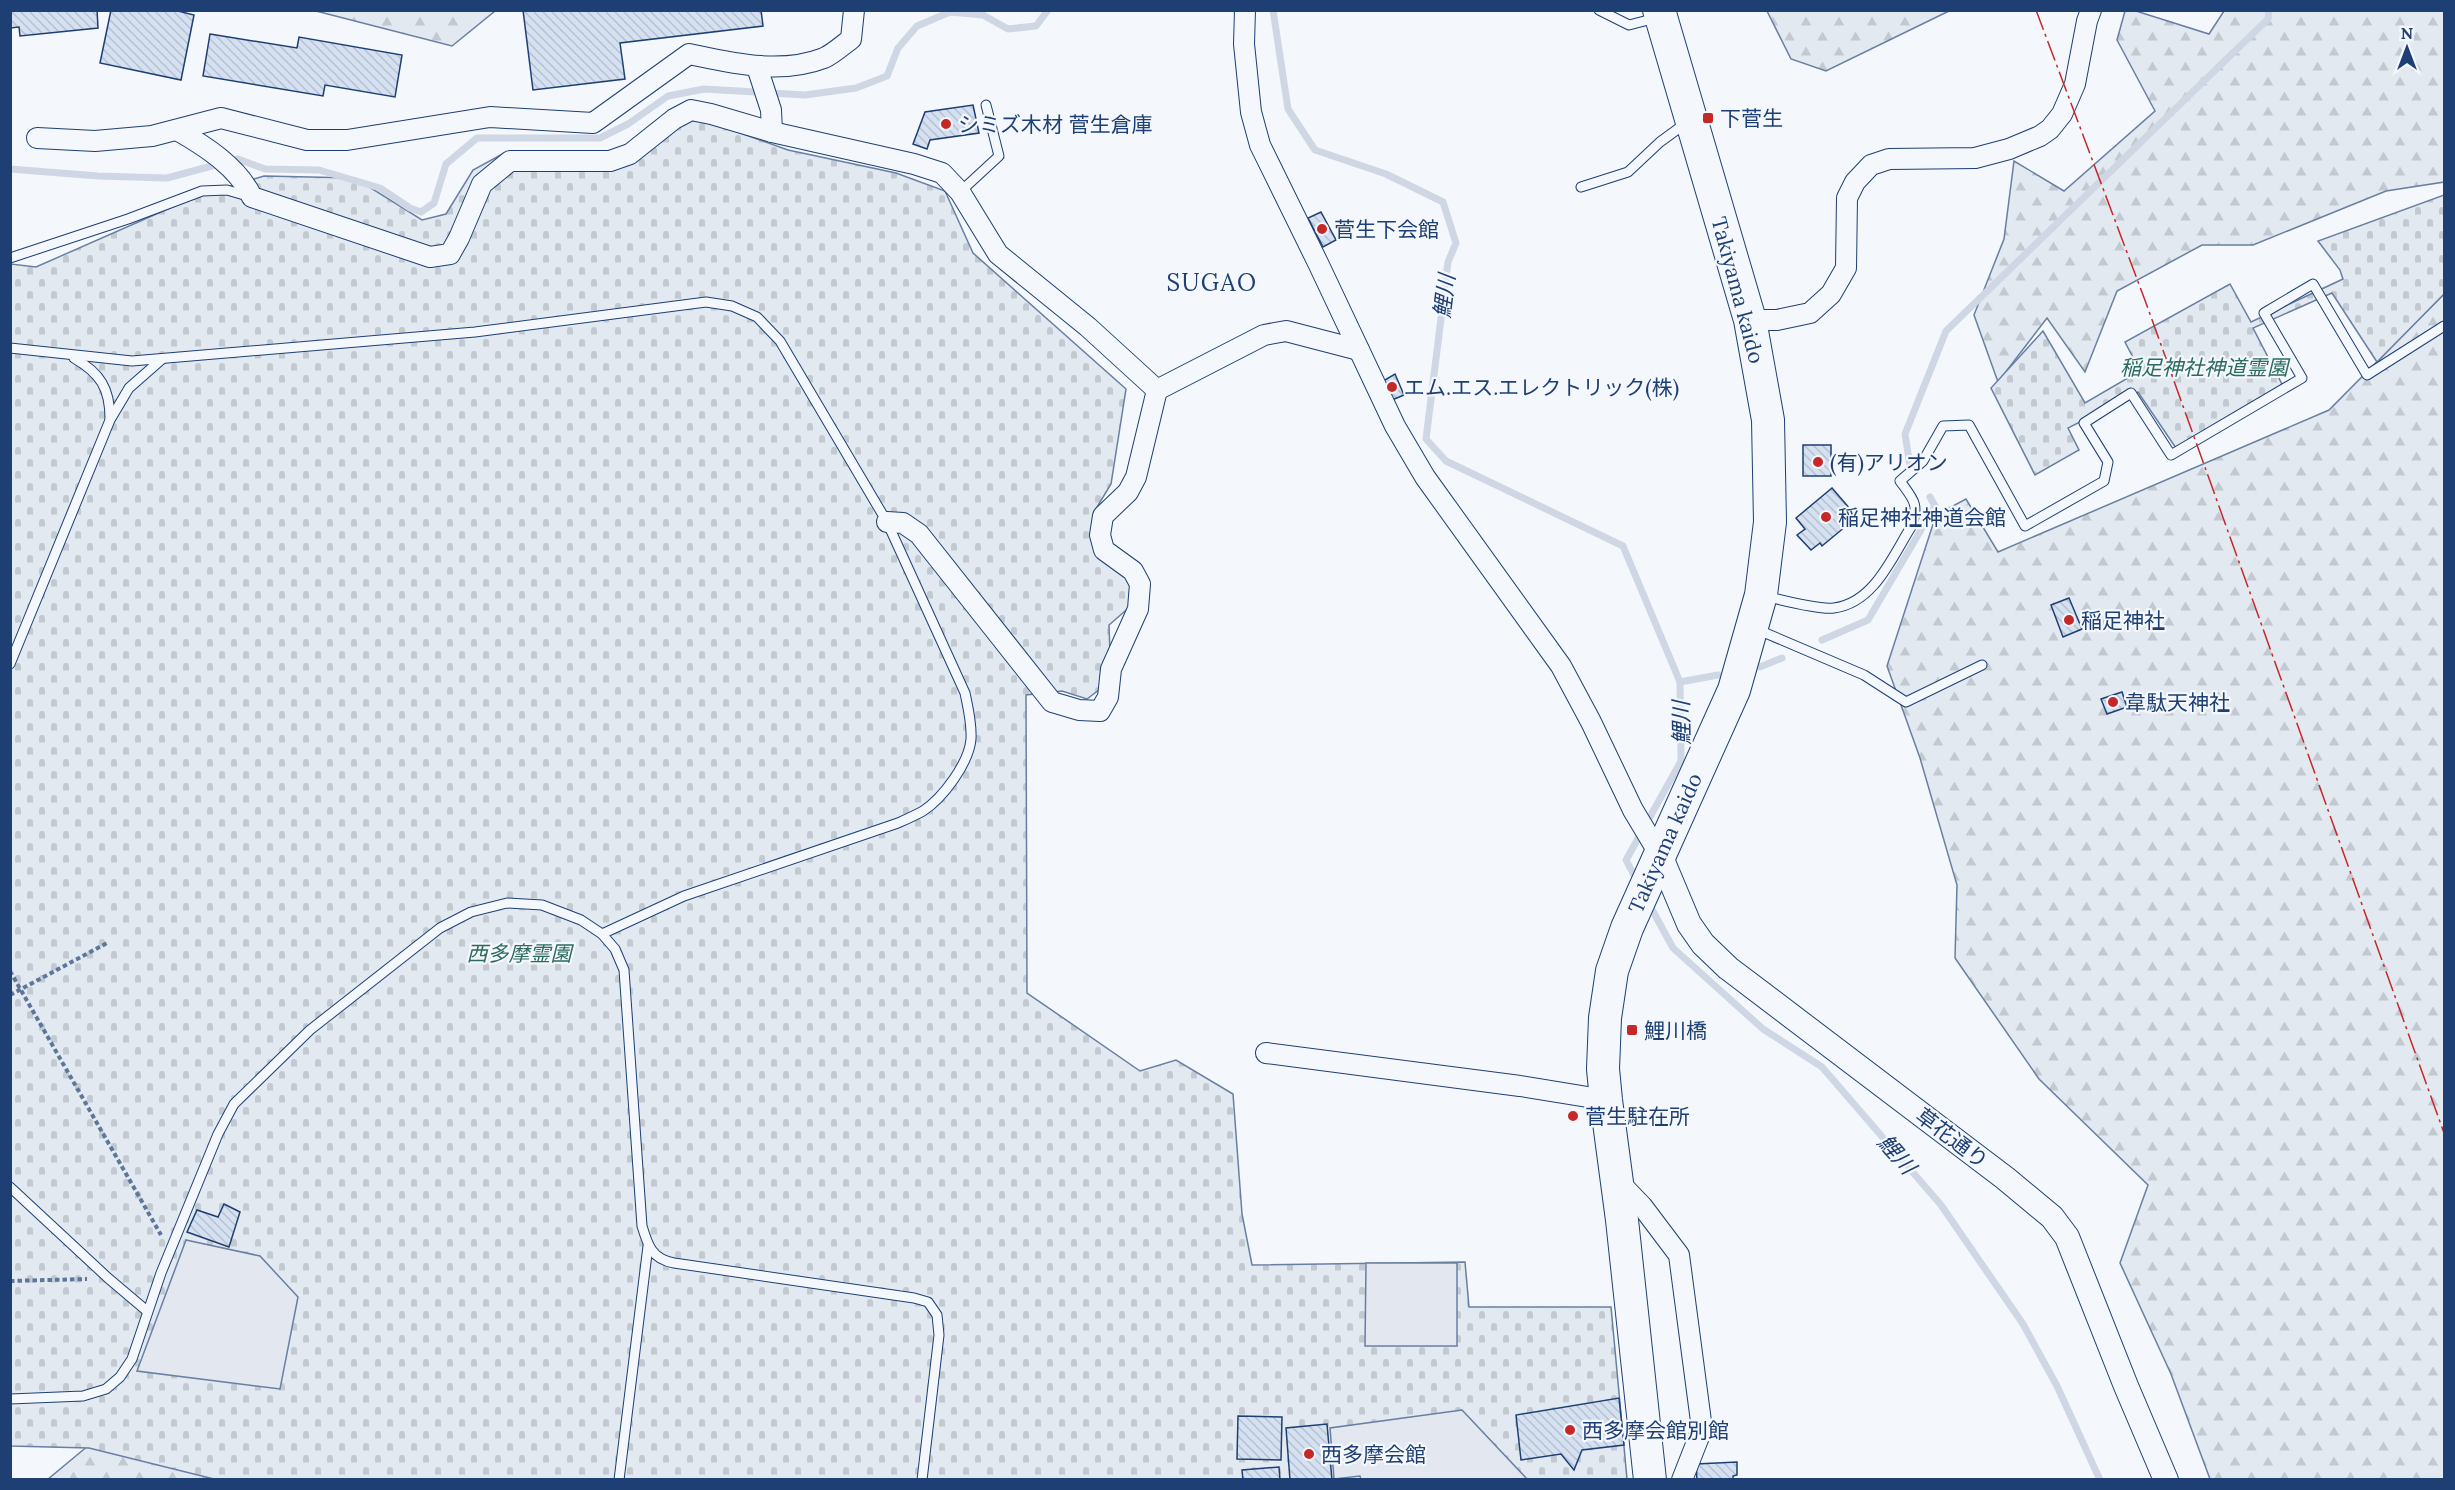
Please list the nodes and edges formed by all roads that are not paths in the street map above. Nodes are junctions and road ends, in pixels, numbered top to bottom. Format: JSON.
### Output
{"nodes":[{"id":1,"x":854,"y":10,"type":"edge"},
{"id":2,"x":1245,"y":10,"type":"edge"},
{"id":3,"x":1599,"y":10,"type":"edge"},
{"id":4,"x":2091,"y":10,"type":"edge"},
{"id":5,"x":1660,"y":14,"type":"edge"},
{"id":6,"x":758,"y":68,"type":"junction"},
{"id":7,"x":986,"y":105,"type":"dead end"},
{"id":8,"x":1690,"y":119,"type":"junction"},
{"id":9,"x":177,"y":130,"type":"junction"},
{"id":10,"x":772,"y":132,"type":"junction"},
{"id":11,"x":37,"y":138,"type":"dead end"},
{"id":12,"x":1581,"y":187,"type":"dead end"},
{"id":13,"x":248,"y":190,"type":"junction"},
{"id":14,"x":960,"y":192,"type":"junction"},
{"id":15,"x":10,"y":258,"type":"edge"},
{"id":16,"x":1750,"y":320,"type":"junction"},
{"id":17,"x":2445,"y":326,"type":"edge"},
{"id":18,"x":10,"y":348,"type":"edge"},
{"id":19,"x":1359,"y":350,"type":"junction"},
{"id":20,"x":69,"y":355,"type":"junction"},
{"id":21,"x":162,"y":359,"type":"junction"},
{"id":22,"x":1157,"y":390,"type":"junction"},
{"id":23,"x":110,"y":420,"type":"junction"},
{"id":24,"x":887,"y":522,"type":"junction"},
{"id":25,"x":1761,"y":595,"type":"junction"},
{"id":26,"x":1753,"y":628,"type":"junction"},
{"id":27,"x":10,"y":664,"type":"edge"},
{"id":28,"x":1982,"y":665,"type":"dead end"},
{"id":29,"x":1654,"y":855,"type":"junction"},
{"id":30,"x":602,"y":934,"type":"junction"},
{"id":31,"x":1266,"y":1053,"type":"dead end"},
{"id":32,"x":1606,"y":1100,"type":"junction"},
{"id":33,"x":1617,"y":1180,"type":"junction"},
{"id":34,"x":10,"y":1187,"type":"edge"},
{"id":35,"x":648,"y":1246,"type":"junction"},
{"id":36,"x":147,"y":1311,"type":"junction"},
{"id":37,"x":10,"y":1399,"type":"edge"},
{"id":38,"x":619,"y":1479,"type":"edge"},
{"id":39,"x":922,"y":1479,"type":"edge"},
{"id":40,"x":1650,"y":1479,"type":"edge"},
{"id":41,"x":1682,"y":1479,"type":"edge"},
{"id":42,"x":2166,"y":1479,"type":"edge"}],
"edges":[{"from":1,"to":6,"type":"street"},
{"from":2,"to":19,"type":"street"},
{"from":3,"to":5,"type":"lane"},
{"from":4,"to":16,"type":"street"},
{"from":5,"to":8,"type":"highway","name":"Takiyama kaido"},
{"from":6,"to":9,"type":"street"},
{"from":6,"to":10,"type":"street"},
{"from":7,"to":14,"type":"lane"},
{"from":8,"to":12,"type":"lane"},
{"from":8,"to":16,"type":"highway","name":"Takiyama kaido"},
{"from":9,"to":11,"type":"street"},
{"from":9,"to":13,"type":"street"},
{"from":10,"to":13,"type":"street"},
{"from":10,"to":14,"type":"street"},
{"from":13,"to":15,"type":"lane"},
{"from":14,"to":22,"type":"street"},
{"from":16,"to":25,"type":"highway","name":"Takiyama kaido"},
{"from":17,"to":25,"type":"lane"},
{"from":18,"to":20,"type":"lane"},
{"from":19,"to":22,"type":"street"},
{"from":19,"to":29,"type":"street"},
{"from":20,"to":21,"type":"lane"},
{"from":20,"to":23,"type":"lane"},
{"from":21,"to":23,"type":"lane"},
{"from":21,"to":24,"type":"lane"},
{"from":22,"to":24,"type":"street"},
{"from":23,"to":27,"type":"lane"},
{"from":24,"to":30,"type":"lane"},
{"from":25,"to":26,"type":"highway","name":"Takiyama kaido"},
{"from":26,"to":28,"type":"lane"},
{"from":26,"to":29,"type":"highway","name":"Takiyama kaido"},
{"from":29,"to":32,"type":"highway","name":"Takiyama kaido"},
{"from":29,"to":42,"type":"street","name":"草花通り"},
{"from":30,"to":35,"type":"lane"},
{"from":30,"to":36,"type":"lane"},
{"from":31,"to":32,"type":"street"},
{"from":32,"to":33,"type":"highway","name":"Takiyama kaido"},
{"from":33,"to":40,"type":"highway","name":"Takiyama kaido"},
{"from":33,"to":41,"type":"street"},
{"from":34,"to":36,"type":"lane"},
{"from":35,"to":38,"type":"lane"},
{"from":35,"to":39,"type":"lane"},
{"from":36,"to":37,"type":"lane"}]}
